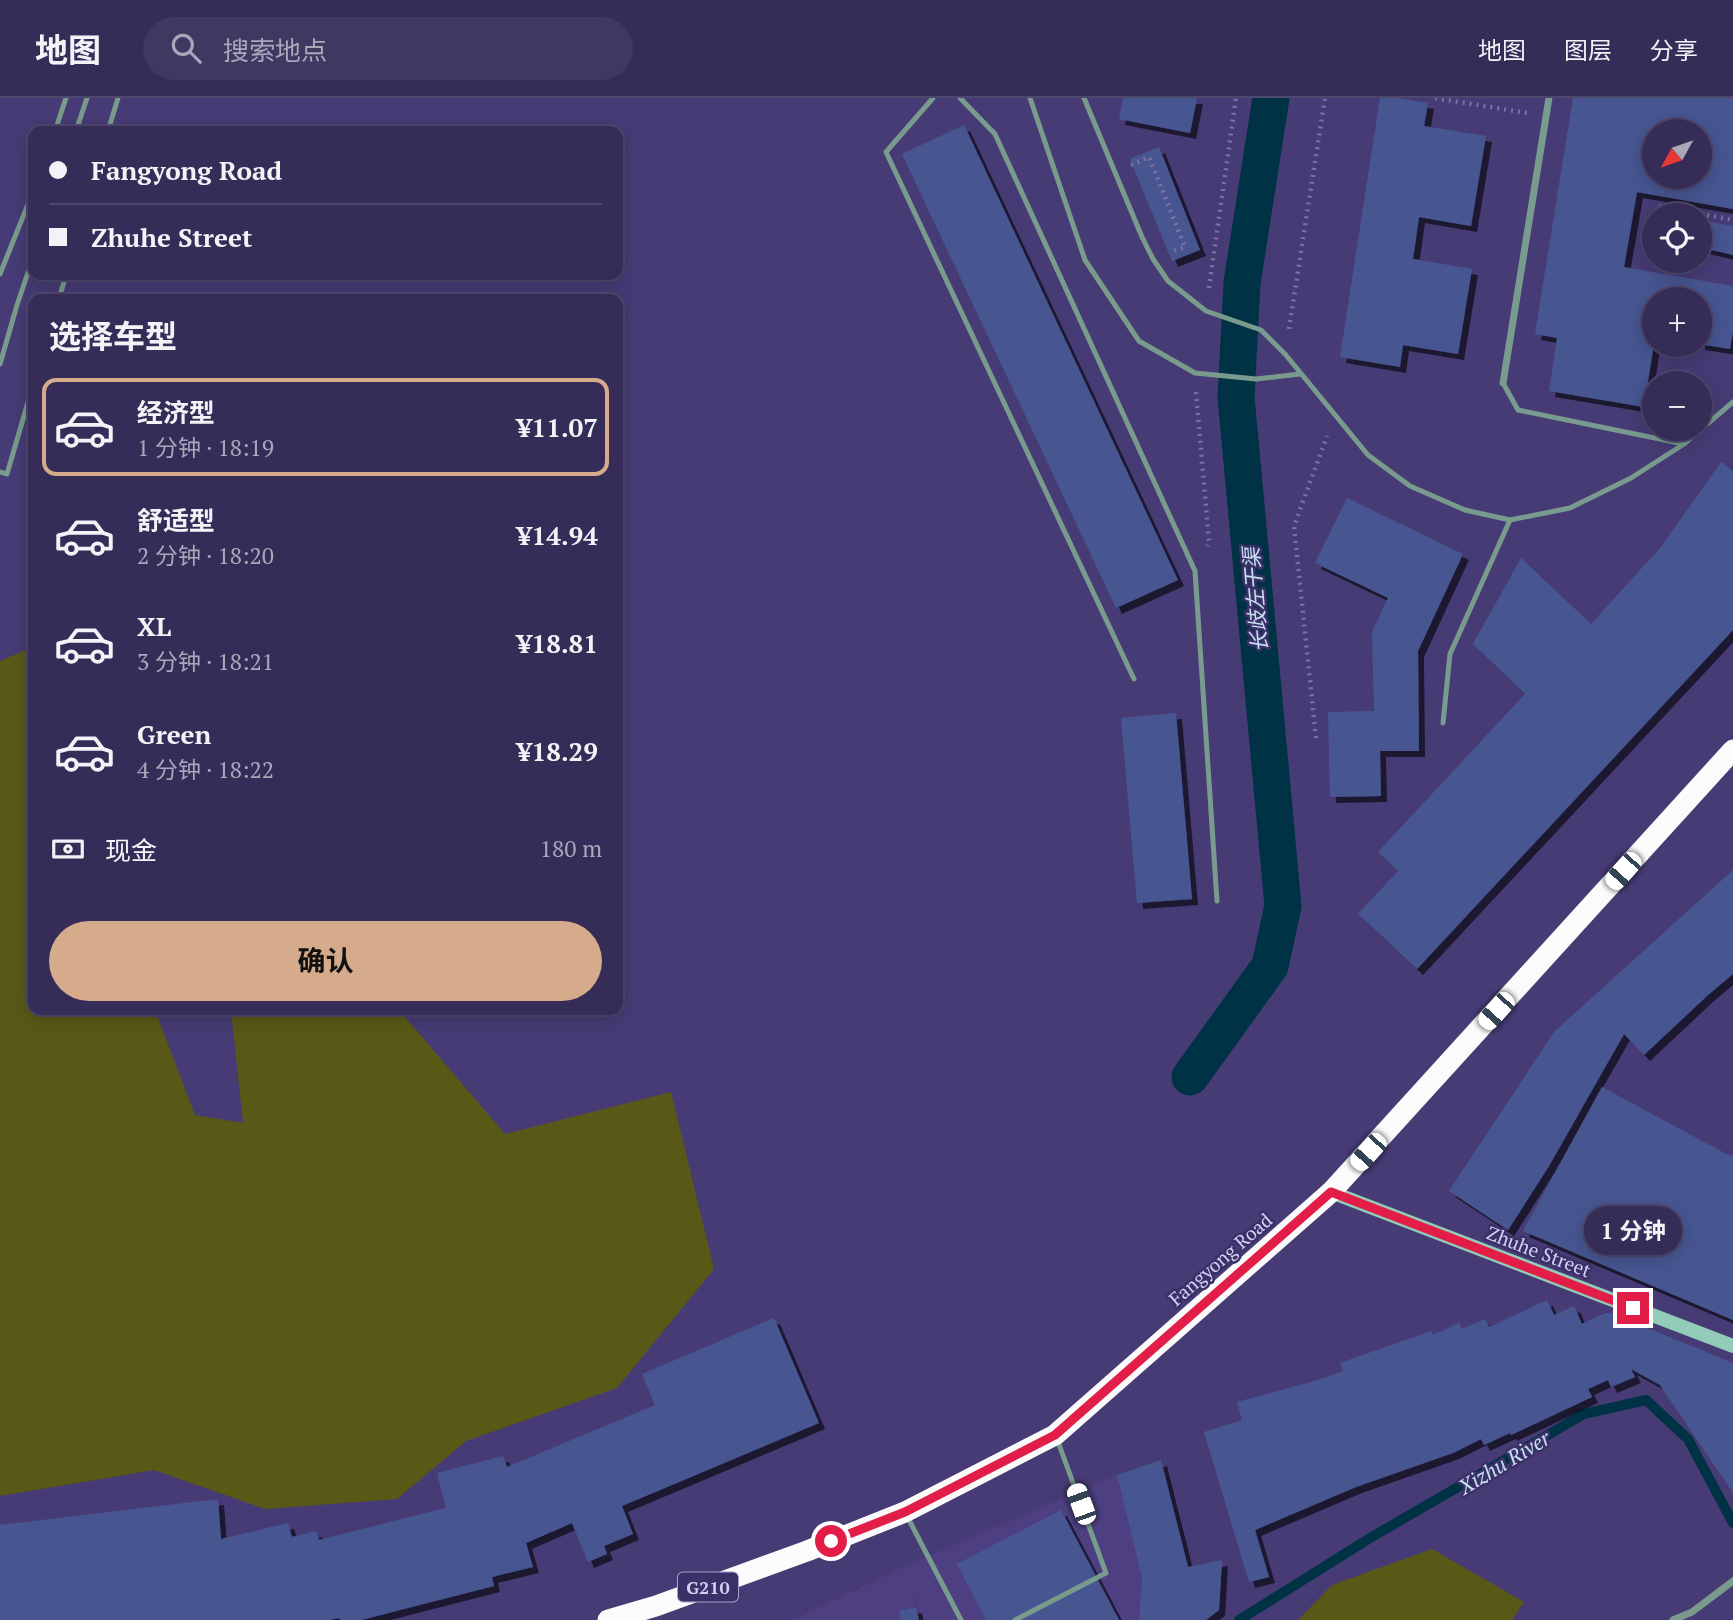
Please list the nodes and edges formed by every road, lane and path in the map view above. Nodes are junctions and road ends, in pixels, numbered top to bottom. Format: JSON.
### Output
{"nodes":[{"id":1,"x":66,"y":98,"type":"edge"},
{"id":2,"x":87,"y":98,"type":"edge"},
{"id":3,"x":118,"y":98,"type":"edge"},
{"id":4,"x":933,"y":98,"type":"edge"},
{"id":5,"x":960,"y":98,"type":"edge"},
{"id":6,"x":1030,"y":98,"type":"edge"},
{"id":7,"x":1084,"y":98,"type":"edge"},
{"id":8,"x":1236,"y":98,"type":"edge"},
{"id":9,"x":1325,"y":98,"type":"edge"},
{"id":10,"x":1434,"y":98,"type":"edge"},
{"id":11,"x":1549,"y":98,"type":"edge"},
{"id":12,"x":1546,"y":117,"type":"junction"},
{"id":13,"x":57,"y":126,"type":"edge"},
{"id":14,"x":78,"y":126,"type":"edge"},
{"id":15,"x":110,"y":126,"type":"edge"},
{"id":16,"x":1114,"y":171,"type":"junction"},
{"id":17,"x":28,"y":204,"type":"edge"},
{"id":18,"x":1712,"y":216,"type":"edge"},
{"id":19,"x":1733,"y":220,"type":"edge"},
{"id":20,"x":1153,"y":259,"type":"junction"},
{"id":21,"x":28,"y":273,"type":"edge"},
{"id":22,"x":0,"y":274,"type":"edge"},
{"id":23,"x":1206,"y":311,"type":"junction"},
{"id":24,"x":1285,"y":355,"type":"junction"},
{"id":25,"x":0,"y":364,"type":"edge"},
{"id":26,"x":1195,"y":373,"type":"junction"},
{"id":27,"x":1300,"y":374,"type":"junction"},
{"id":28,"x":1503,"y":383,"type":"joint"},
{"id":29,"x":28,"y":402,"type":"edge"},
{"id":30,"x":1733,"y":402,"type":"edge"},
{"id":31,"x":1334,"y":415,"type":"junction"},
{"id":32,"x":1684,"y":444,"type":"junction"},
{"id":33,"x":0,"y":472,"type":"edge"},
{"id":34,"x":1510,"y":520,"type":"junction"},
{"id":35,"x":1195,"y":571,"type":"junction"},
{"id":36,"x":1134,"y":679,"type":"dead end"},
{"id":37,"x":1443,"y":723,"type":"dead end"},
{"id":38,"x":1316,"y":738,"type":"dead end"},
{"id":39,"x":1733,"y":750,"type":"edge"},
{"id":40,"x":1217,"y":901,"type":"dead end"},
{"id":41,"x":1331,"y":1192,"type":"junction"},
{"id":42,"x":1733,"y":1346,"type":"edge"},
{"id":43,"x":1055,"y":1435,"type":"junction"},
{"id":44,"x":905,"y":1512,"type":"junction"},
{"id":45,"x":1733,"y":1581,"type":"edge"},
{"id":46,"x":608,"y":1620,"type":"edge"},
{"id":47,"x":961,"y":1620,"type":"edge"},
{"id":48,"x":1015,"y":1620,"type":"edge"},
{"id":49,"x":1673,"y":1620,"type":"edge"}],
"edges":[{"from":1,"to":13,"type":"lane"},
{"from":2,"to":14,"type":"lane"},
{"from":3,"to":15,"type":"lane"},
{"from":4,"to":36,"type":"lane"},
{"from":5,"to":35,"type":"lane"},
{"from":6,"to":26,"type":"lane"},
{"from":7,"to":16,"type":"lane"},
{"from":8,"to":23,"type":"path"},
{"from":9,"to":24,"type":"path"},
{"from":10,"to":12,"type":"path"},
{"from":11,"to":12,"type":"street"},
{"from":12,"to":28,"type":"street"},
{"from":16,"to":20,"type":"lane"},
{"from":16,"to":20,"type":"path"},
{"from":17,"to":22,"type":"lane"},
{"from":18,"to":19,"type":"path"},
{"from":20,"to":23,"type":"lane"},
{"from":21,"to":25,"type":"lane"},
{"from":23,"to":24,"type":"lane"},
{"from":24,"to":27,"type":"lane"},
{"from":26,"to":27,"type":"lane"},
{"from":26,"to":35,"type":"path"},
{"from":27,"to":31,"type":"lane"},
{"from":28,"to":32,"type":"lane"},
{"from":29,"to":33,"type":"lane"},
{"from":30,"to":32,"type":"lane"},
{"from":31,"to":34,"type":"lane"},
{"from":31,"to":38,"type":"path"},
{"from":32,"to":34,"type":"lane"},
{"from":34,"to":37,"type":"lane"},
{"from":35,"to":40,"type":"lane"},
{"from":39,"to":41,"type":"highway","name":"Fangyong Road","number":"G210"},
{"from":41,"to":42,"type":"street","name":"Zhuhe Street"},
{"from":41,"to":43,"type":"highway","name":"Fangyong Road","number":"G210"},
{"from":43,"to":44,"type":"highway","name":"Fangyong Road","number":"G210"},
{"from":43,"to":48,"type":"lane"},
{"from":44,"to":46,"type":"highway","name":"Fangyong Road","number":"G210"},
{"from":44,"to":47,"type":"lane"},
{"from":45,"to":49,"type":"street"}]}
